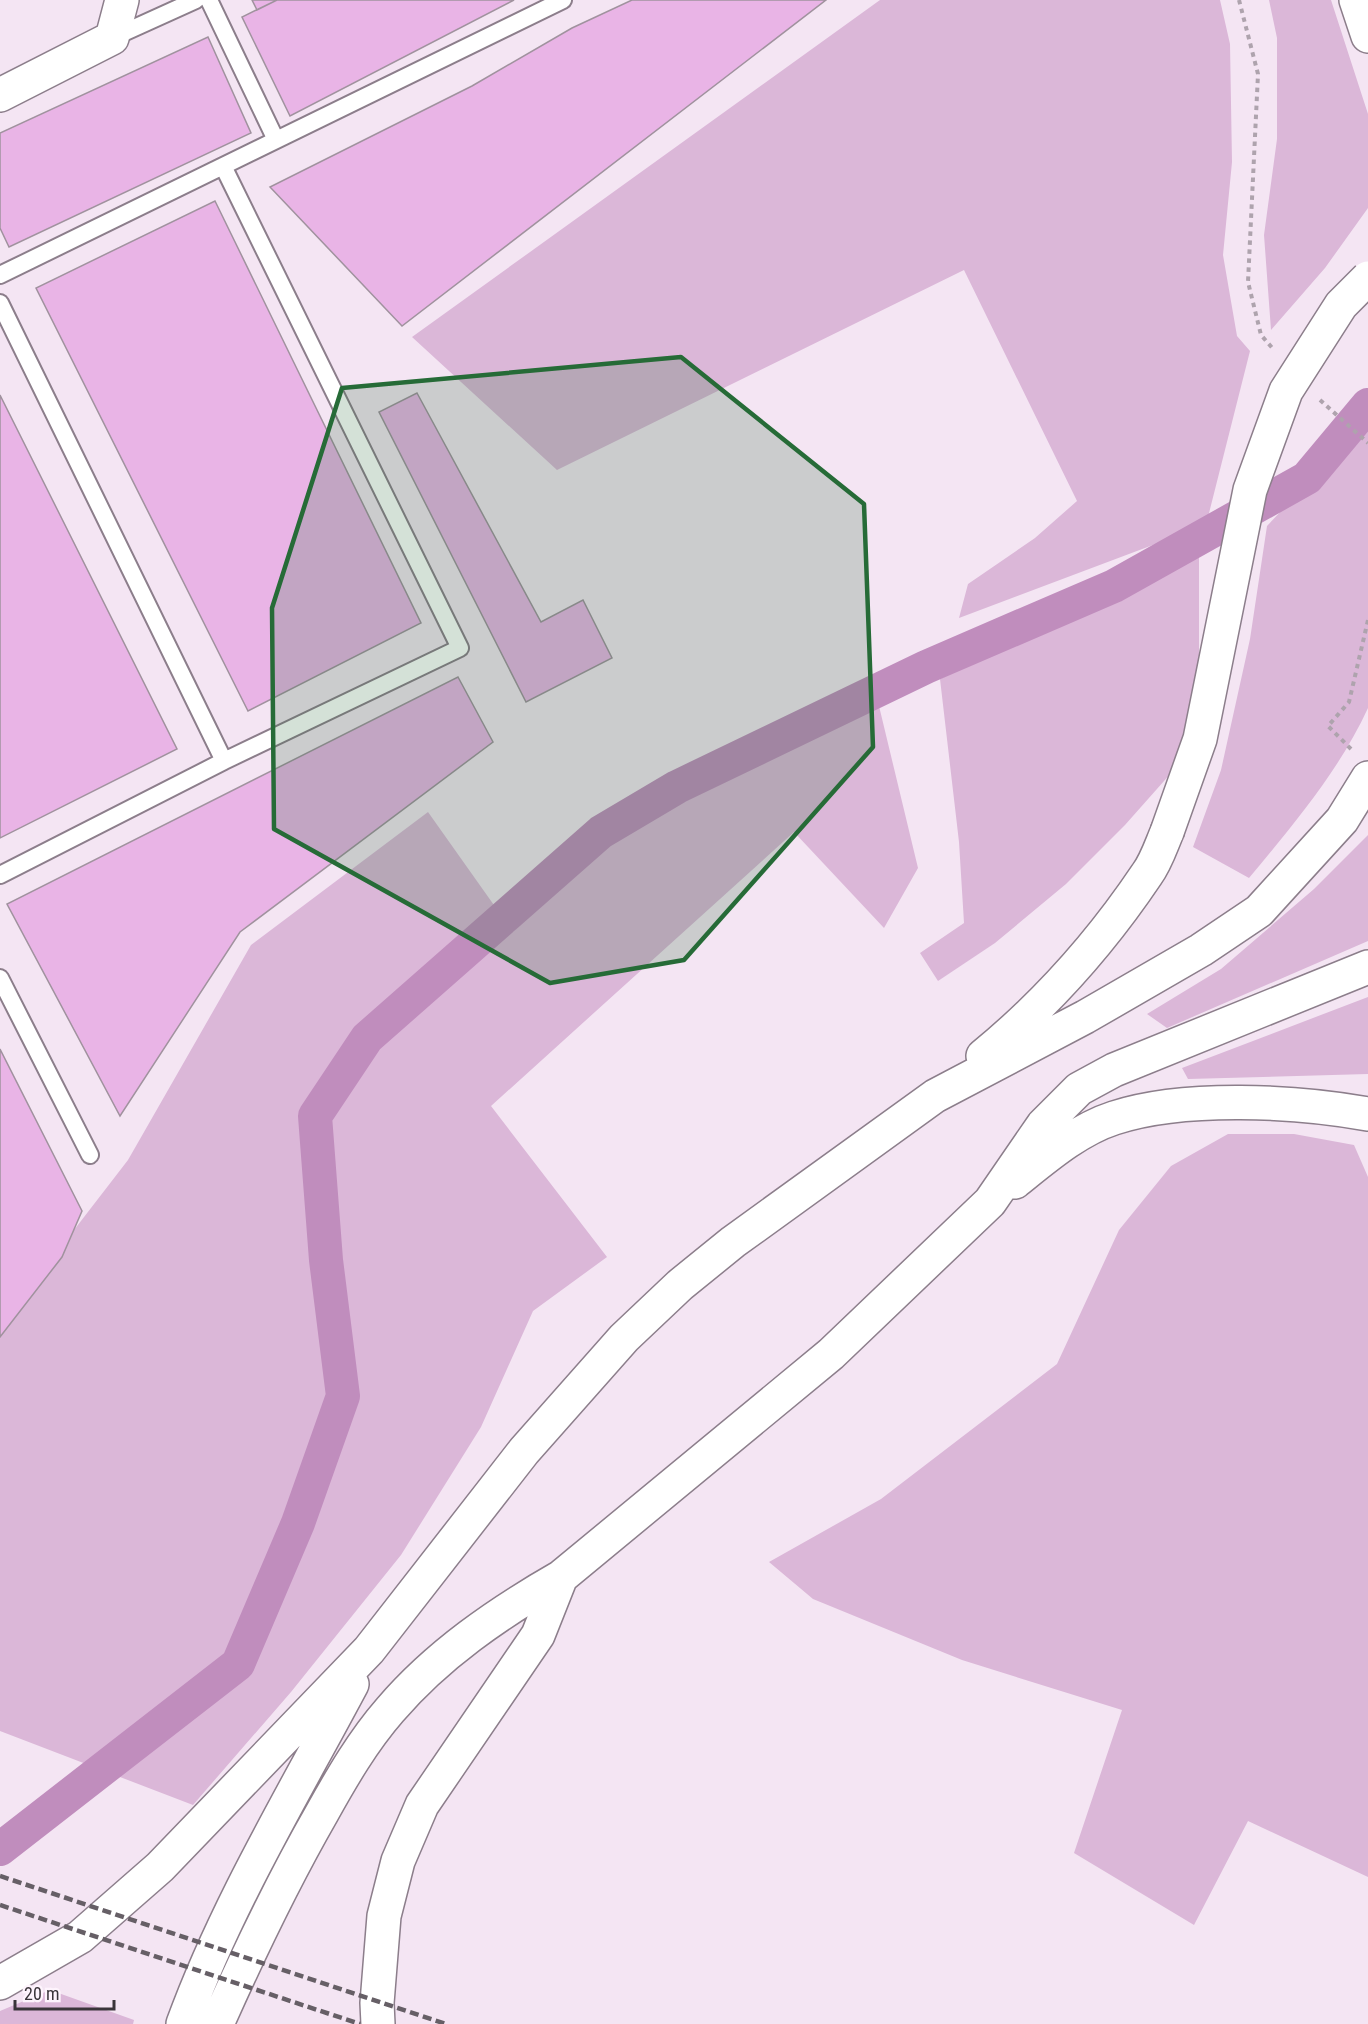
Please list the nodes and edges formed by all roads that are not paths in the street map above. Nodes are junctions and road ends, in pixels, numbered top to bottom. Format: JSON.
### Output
{"nodes":[{"id":1,"x":122,"y":0,"type":"edge"},
{"id":2,"x":196,"y":0,"type":"edge"},
{"id":3,"x":209,"y":0,"type":"edge"},
{"id":4,"x":563,"y":0,"type":"edge"},
{"id":5,"x":1356,"y":0,"type":"edge"},
{"id":6,"x":1368,"y":36,"type":"edge"},
{"id":7,"x":112,"y":38,"type":"junction"},
{"id":8,"x":0,"y":95,"type":"edge"},
{"id":9,"x":276,"y":140,"type":"junction"},
{"id":10,"x":223,"y":166,"type":"junction"},
{"id":11,"x":0,"y":275,"type":"edge"},
{"id":12,"x":1368,"y":278,"type":"edge"},
{"id":13,"x":0,"y":303,"type":"edge"},
{"id":14,"x":224,"y":761,"type":"junction"},
{"id":15,"x":1368,"y":778,"type":"edge"},
{"id":16,"x":0,"y":875,"type":"edge"},
{"id":17,"x":1368,"y":968,"type":"edge"},
{"id":18,"x":0,"y":978,"type":"edge"},
{"id":19,"x":935,"y":1096,"type":"junction"},
{"id":20,"x":1368,"y":1114,"type":"edge"},
{"id":21,"x":90,"y":1155,"type":"dead end"},
{"id":22,"x":990,"y":1202,"type":"junction"},
{"id":23,"x":561,"y":1577,"type":"junction"},
{"id":24,"x":369,"y":1650,"type":"junction"},
{"id":25,"x":0,"y":1983,"type":"edge"},
{"id":26,"x":183,"y":2024,"type":"edge"},
{"id":27,"x":217,"y":2024,"type":"edge"},
{"id":28,"x":378,"y":2024,"type":"edge"}],
"edges":[{"from":1,"to":7,"type":"main road"},
{"from":2,"to":7,"type":"lane"},
{"from":3,"to":9,"type":"lane"},
{"from":4,"to":9,"type":"lane"},
{"from":5,"to":6,"type":"main road"},
{"from":7,"to":8,"type":"main road"},
{"from":9,"to":10,"type":"lane"},
{"from":10,"to":11,"type":"lane"},
{"from":10,"to":14,"type":"lane"},
{"from":12,"to":19,"type":"main road","bridge":true},
{"from":13,"to":14,"type":"lane"},
{"from":14,"to":16,"type":"lane"},
{"from":15,"to":19,"type":"main road"},
{"from":17,"to":22,"type":"main road"},
{"from":18,"to":21,"type":"lane"},
{"from":19,"to":24,"type":"main road"},
{"from":20,"to":22,"type":"main road"},
{"from":22,"to":23,"type":"main road"},
{"from":23,"to":27,"type":"main road"},
{"from":23,"to":28,"type":"main road"},
{"from":24,"to":25,"type":"main road"},
{"from":24,"to":26,"type":"main road"}]}
